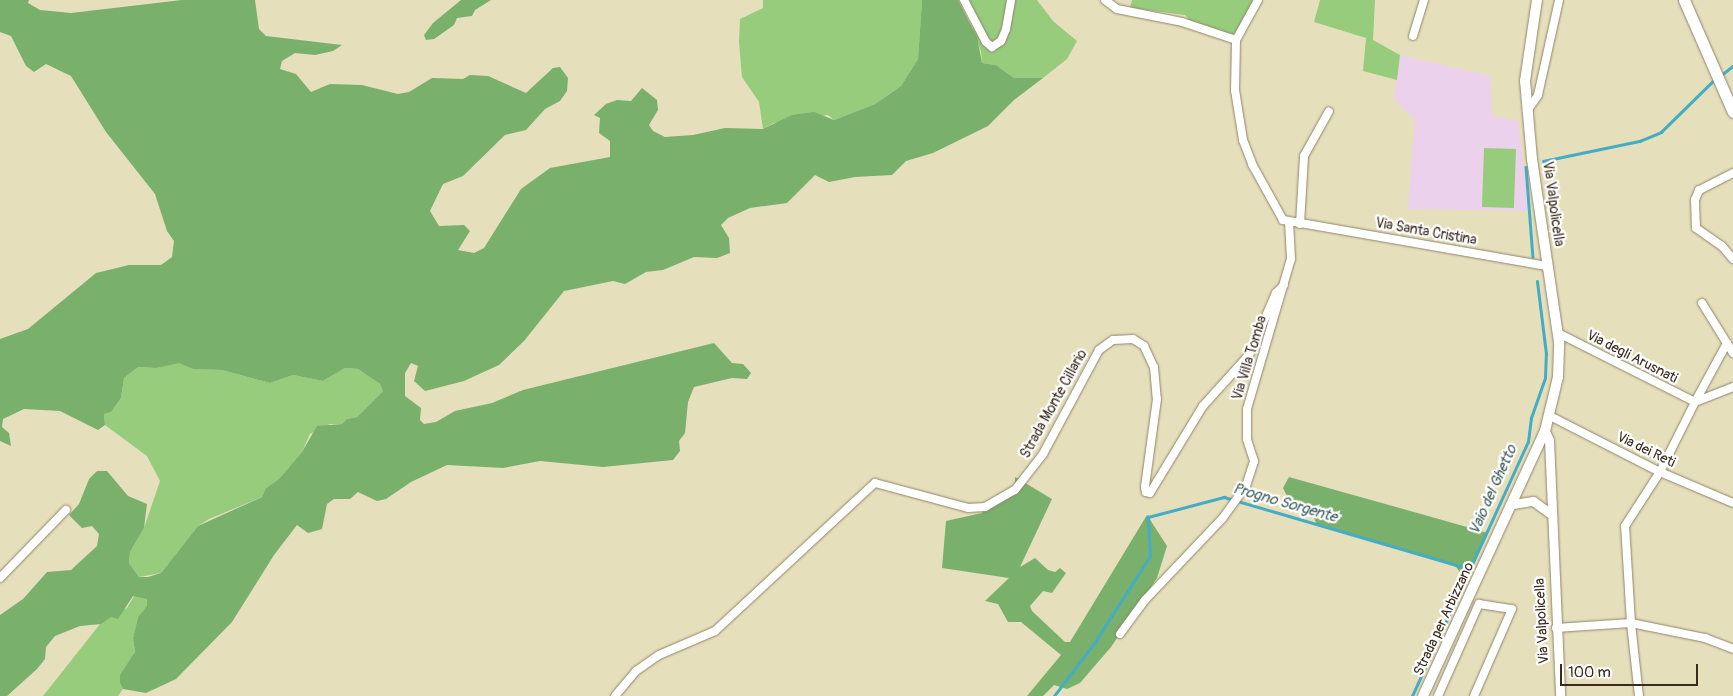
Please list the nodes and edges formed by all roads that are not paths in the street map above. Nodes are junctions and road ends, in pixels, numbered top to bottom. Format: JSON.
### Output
{"nodes":[{"id":1,"x":964,"y":0,"type":"edge"},
{"id":2,"x":1011,"y":0,"type":"edge"},
{"id":3,"x":1105,"y":0,"type":"edge"},
{"id":4,"x":1258,"y":0,"type":"edge"},
{"id":5,"x":1424,"y":0,"type":"edge"},
{"id":6,"x":1537,"y":0,"type":"edge"},
{"id":7,"x":1559,"y":0,"type":"edge"},
{"id":8,"x":1684,"y":0,"type":"edge"},
{"id":9,"x":1413,"y":36,"type":"dead end"},
{"id":10,"x":1236,"y":40,"type":"junction"},
{"id":11,"x":1329,"y":111,"type":"dead end"},
{"id":12,"x":1527,"y":111,"type":"junction"},
{"id":13,"x":1733,"y":112,"type":"edge"},
{"id":14,"x":1733,"y":173,"type":"edge"},
{"id":15,"x":1286,"y":221,"type":"junction"},
{"id":16,"x":1300,"y":224,"type":"junction"},
{"id":17,"x":1733,"y":259,"type":"edge"},
{"id":18,"x":1548,"y":266,"type":"junction"},
{"id":19,"x":1284,"y":285,"type":"junction"},
{"id":20,"x":1702,"y":303,"type":"dead end"},
{"id":21,"x":1558,"y":333,"type":"junction"},
{"id":22,"x":1727,"y":343,"type":"junction"},
{"id":23,"x":1733,"y":353,"type":"edge"},
{"id":24,"x":1733,"y":387,"type":"edge"},
{"id":25,"x":1695,"y":402,"type":"junction"},
{"id":26,"x":1550,"y":416,"type":"junction"},
{"id":27,"x":1546,"y":431,"type":"junction"},
{"id":28,"x":1660,"y":472,"type":"junction"},
{"id":29,"x":1733,"y":502,"type":"edge"},
{"id":30,"x":1513,"y":504,"type":"junction"},
{"id":31,"x":66,"y":510,"type":"dead end"},
{"id":32,"x":1551,"y":514,"type":"junction"},
{"id":33,"x":0,"y":578,"type":"edge"},
{"id":34,"x":1631,"y":623,"type":"junction"},
{"id":35,"x":1556,"y":628,"type":"junction"},
{"id":36,"x":1120,"y":634,"type":"dead end"},
{"id":37,"x":1733,"y":649,"type":"edge"},
{"id":38,"x":615,"y":696,"type":"edge"},
{"id":39,"x":1423,"y":696,"type":"edge"},
{"id":40,"x":1438,"y":696,"type":"edge"},
{"id":41,"x":1474,"y":696,"type":"edge"},
{"id":42,"x":1560,"y":696,"type":"edge"},
{"id":43,"x":1639,"y":696,"type":"edge"}],
"edges":[{"from":1,"to":2,"type":"street"},
{"from":3,"to":10,"type":"street"},
{"from":4,"to":10,"type":"street"},
{"from":5,"to":9,"type":"street"},
{"from":6,"to":12,"type":"main road","name":"Via Valpolicella"},
{"from":7,"to":12,"type":"street"},
{"from":8,"to":13,"type":"main road"},
{"from":10,"to":15,"type":"street"},
{"from":11,"to":16,"type":"street"},
{"from":12,"to":18,"type":"main road","name":"Via Valpolicella"},
{"from":14,"to":17,"type":"street"},
{"from":15,"to":16,"type":"street","name":"Via Santa Cristina"},
{"from":15,"to":19,"type":"street","name":"Via Villa Tomba"},
{"from":16,"to":18,"type":"street","name":"Via Santa Cristina"},
{"from":18,"to":21,"type":"main road","name":"Via Valpolicella"},
{"from":19,"to":36,"type":"street","name":"Via Villa Tomba"},
{"from":19,"to":38,"type":"street","name":"Strada Monte Cillario"},
{"from":20,"to":22,"type":"street"},
{"from":21,"to":25,"type":"street","name":"Via degli Arusnati"},
{"from":21,"to":26,"type":"main road","name":"Via Valpolicella"},
{"from":22,"to":23,"type":"street"},
{"from":22,"to":25,"type":"street"},
{"from":24,"to":25,"type":"street"},
{"from":25,"to":28,"type":"street"},
{"from":26,"to":27,"type":"main road","name":"Strada per Arbizzano"},
{"from":26,"to":28,"type":"street","name":"Via dei Reti"},
{"from":27,"to":30,"type":"main road","name":"Strada per Arbizzano"},
{"from":27,"to":32,"type":"street","name":"Via Valpolicella"},
{"from":28,"to":29,"type":"street","name":"Via dei Reti"},
{"from":28,"to":34,"type":"street"},
{"from":30,"to":32,"type":"street"},
{"from":30,"to":39,"type":"main road","name":"Strada per Arbizzano"},
{"from":31,"to":33,"type":"street"},
{"from":32,"to":35,"type":"street","name":"Via Valpolicella"},
{"from":34,"to":35,"type":"street"},
{"from":34,"to":37,"type":"street"},
{"from":34,"to":43,"type":"street"},
{"from":35,"to":42,"type":"street","name":"Via Valpolicella"},
{"from":40,"to":41,"type":"street"}]}
